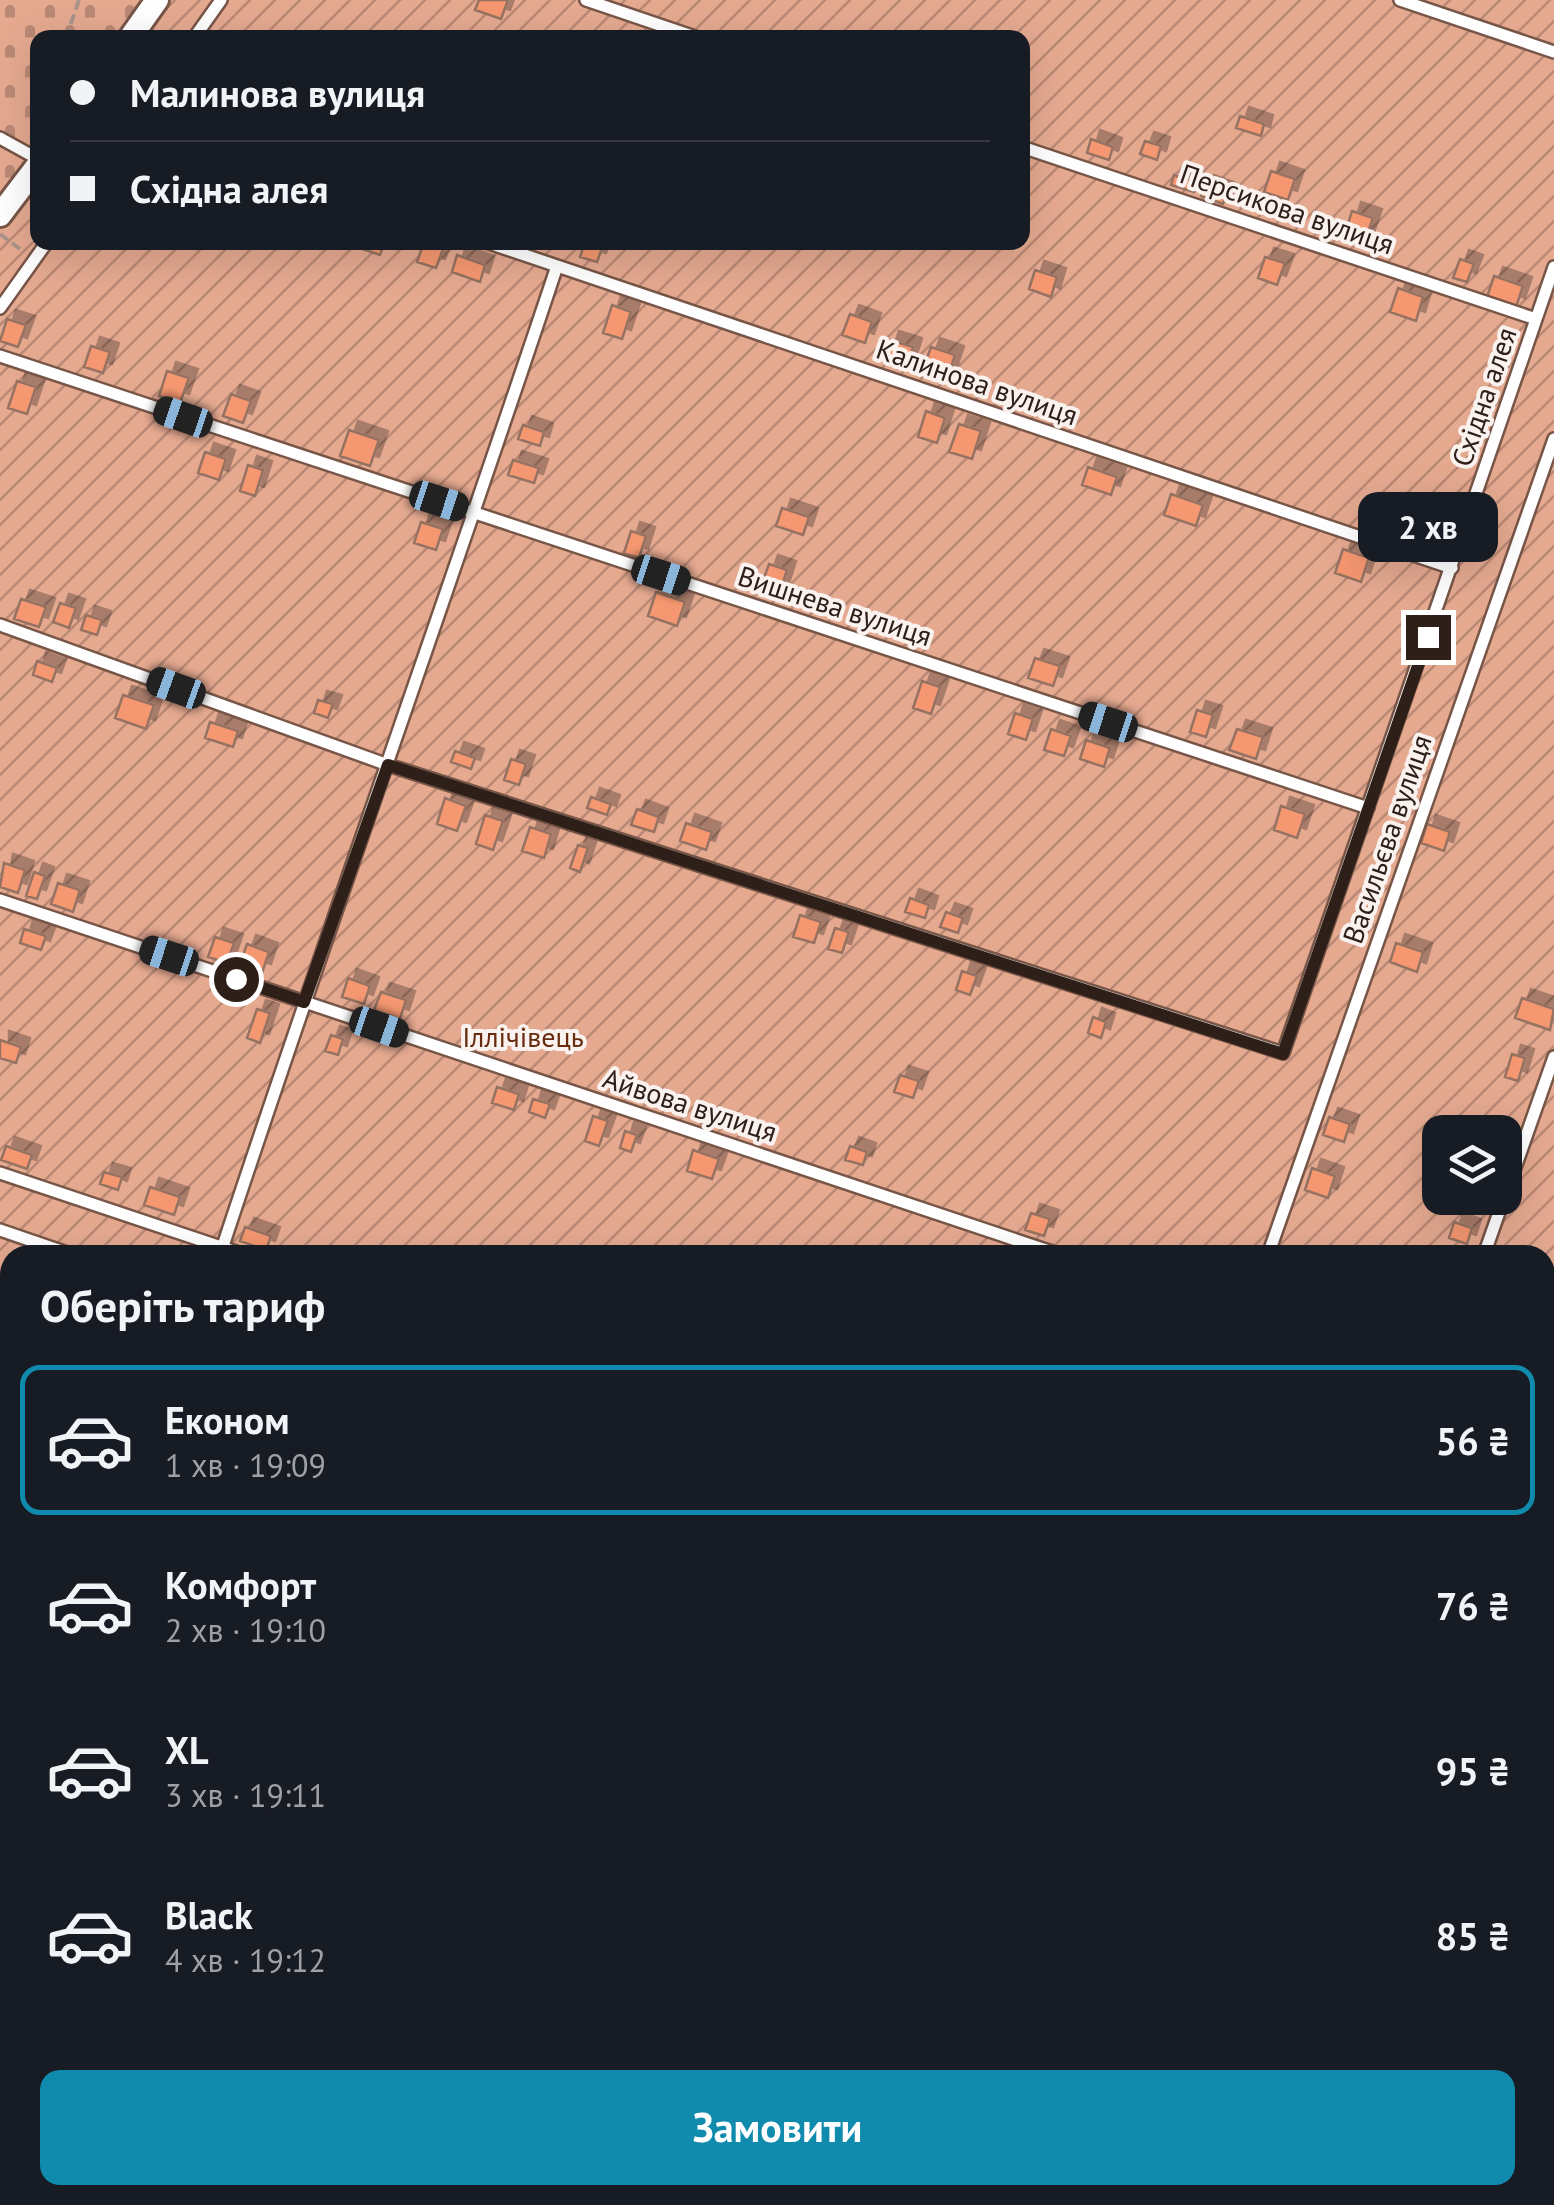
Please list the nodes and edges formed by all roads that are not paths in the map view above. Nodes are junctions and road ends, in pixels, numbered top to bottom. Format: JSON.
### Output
{"nodes":[{"id":1,"x":157,"y":0,"type":"edge"},
{"id":2,"x":221,"y":0,"type":"edge"},
{"id":3,"x":586,"y":0,"type":"edge"},
{"id":4,"x":1400,"y":0,"type":"edge"},
{"id":5,"x":136,"y":30,"type":"edge"},
{"id":6,"x":200,"y":30,"type":"edge"},
{"id":7,"x":674,"y":30,"type":"edge"},
{"id":8,"x":1554,"y":52,"type":"edge"},
{"id":9,"x":0,"y":138,"type":"edge"},
{"id":10,"x":1030,"y":149,"type":"edge"},
{"id":11,"x":30,"y":156,"type":"edge"},
{"id":12,"x":30,"y":165,"type":"edge"},
{"id":13,"x":0,"y":215,"type":"edge"},
{"id":14,"x":42,"y":250,"type":"edge"},
{"id":15,"x":510,"y":250,"type":"edge"},
{"id":16,"x":557,"y":266,"type":"junction"},
{"id":17,"x":1554,"y":267,"type":"edge"},
{"id":18,"x":0,"y":308,"type":"edge"},
{"id":19,"x":1536,"y":319,"type":"junction"},
{"id":20,"x":0,"y":356,"type":"edge"},
{"id":21,"x":1554,"y":439,"type":"edge"},
{"id":22,"x":475,"y":513,"type":"junction"},
{"id":23,"x":1452,"y":568,"type":"junction"},
{"id":24,"x":0,"y":625,"type":"edge"},
{"id":25,"x":388,"y":765,"type":"junction"},
{"id":26,"x":1368,"y":808,"type":"junction"},
{"id":27,"x":0,"y":900,"type":"edge"},
{"id":28,"x":304,"y":1002,"type":"junction"},
{"id":29,"x":1554,"y":1057,"type":"edge"},
{"id":30,"x":1522,"y":1148,"type":"edge"},
{"id":31,"x":0,"y":1173,"type":"edge"},
{"id":32,"x":1498,"y":1215,"type":"edge"},
{"id":33,"x":0,"y":1230,"type":"edge"},
{"id":34,"x":44,"y":1245,"type":"edge"},
{"id":35,"x":204,"y":1245,"type":"edge"},
{"id":36,"x":223,"y":1245,"type":"edge"},
{"id":37,"x":1030,"y":1245,"type":"edge"},
{"id":38,"x":1272,"y":1245,"type":"edge"},
{"id":39,"x":1488,"y":1245,"type":"edge"}],
"edges":[{"from":1,"to":5,"type":"street"},
{"from":2,"to":6,"type":"lane"},
{"from":3,"to":7,"type":"lane"},
{"from":4,"to":8,"type":"lane"},
{"from":9,"to":11,"type":"lane"},
{"from":10,"to":19,"type":"lane","name":"Персикова вулиця"},
{"from":12,"to":13,"type":"street"},
{"from":14,"to":18,"type":"lane"},
{"from":15,"to":16,"type":"lane","name":"Калинова вулиця"},
{"from":16,"to":22,"type":"lane"},
{"from":16,"to":23,"type":"lane","name":"Калинова вулиця"},
{"from":17,"to":19,"type":"lane","name":"Східна алея"},
{"from":19,"to":23,"type":"lane","name":"Східна алея"},
{"from":20,"to":22,"type":"lane","name":"Вишнева вулиця"},
{"from":21,"to":38,"type":"lane","name":"Васильєва вулиця"},
{"from":22,"to":25,"type":"lane"},
{"from":22,"to":26,"type":"lane","name":"Вишнева вулиця"},
{"from":23,"to":26,"type":"lane","name":"Східна алея"},
{"from":24,"to":25,"type":"lane"},
{"from":25,"to":26,"type":"lane","name":"Східна алея"},
{"from":25,"to":28,"type":"lane"},
{"from":27,"to":28,"type":"lane","name":"Айвова вулиця"},
{"from":28,"to":36,"type":"lane"},
{"from":28,"to":37,"type":"lane","name":"Айвова вулиця"},
{"from":29,"to":30,"type":"lane"},
{"from":31,"to":35,"type":"lane"},
{"from":32,"to":39,"type":"lane"},
{"from":33,"to":34,"type":"lane"}]}
